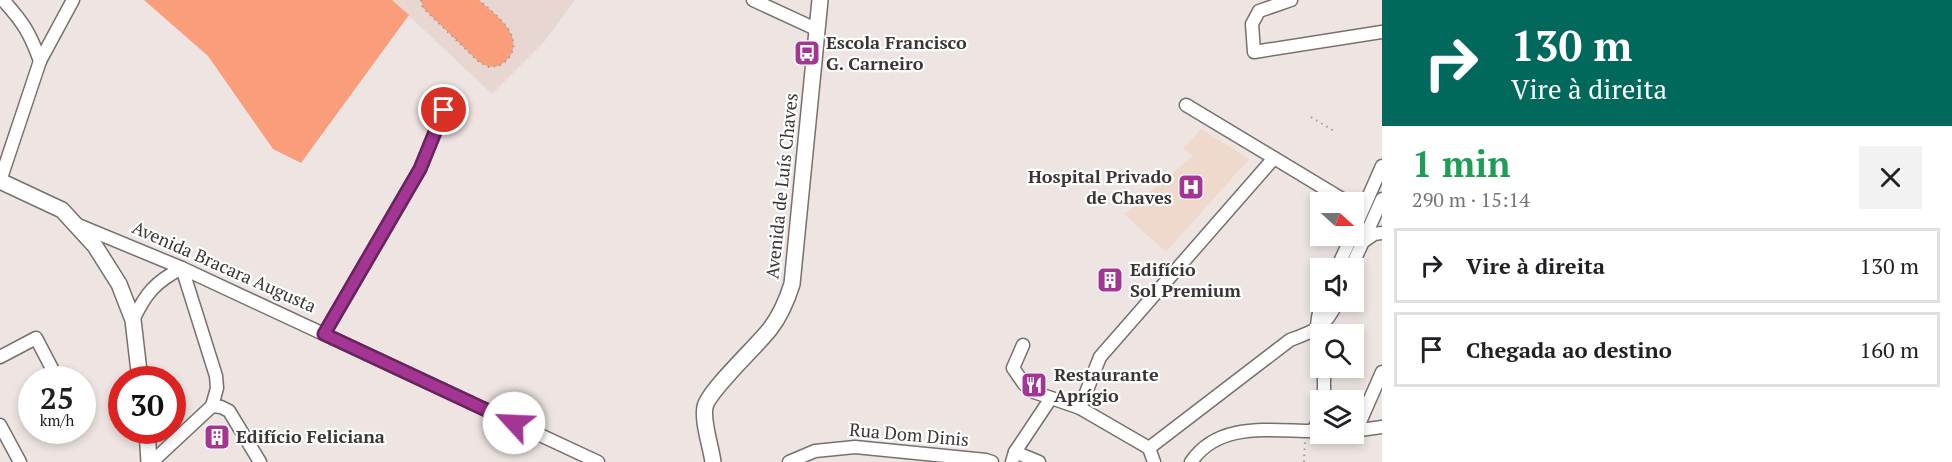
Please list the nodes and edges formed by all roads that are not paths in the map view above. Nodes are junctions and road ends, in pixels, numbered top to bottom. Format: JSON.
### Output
{"nodes":[{"id":1,"x":3,"y":0,"type":"edge"},
{"id":2,"x":73,"y":0,"type":"edge"},
{"id":3,"x":753,"y":0,"type":"edge"},
{"id":4,"x":820,"y":0,"type":"edge"},
{"id":5,"x":1291,"y":0,"type":"edge"},
{"id":6,"x":818,"y":30,"type":"junction"},
{"id":7,"x":1382,"y":32,"type":"edge"},
{"id":8,"x":40,"y":61,"type":"junction"},
{"id":9,"x":1186,"y":105,"type":"dead end"},
{"id":10,"x":444,"y":110,"type":"dead end"},
{"id":11,"x":1274,"y":158,"type":"junction"},
{"id":12,"x":1382,"y":166,"type":"edge"},
{"id":13,"x":0,"y":181,"type":"edge"},
{"id":14,"x":1372,"y":188,"type":"junction"},
{"id":15,"x":1329,"y":192,"type":"edge"},
{"id":16,"x":1364,"y":194,"type":"edge"},
{"id":17,"x":1382,"y":199,"type":"edge"},
{"id":18,"x":1364,"y":206,"type":"edge"},
{"id":19,"x":78,"y":225,"type":"junction"},
{"id":20,"x":1382,"y":233,"type":"edge"},
{"id":21,"x":1364,"y":241,"type":"joint"},
{"id":22,"x":182,"y":268,"type":"junction"},
{"id":23,"x":133,"y":320,"type":"junction"},
{"id":24,"x":324,"y":334,"type":"junction"},
{"id":25,"x":1310,"y":337,"type":"edge"},
{"id":26,"x":1023,"y":345,"type":"dead end"},
{"id":27,"x":0,"y":357,"type":"edge"},
{"id":28,"x":51,"y":366,"type":"edge"},
{"id":29,"x":138,"y":366,"type":"edge"},
{"id":30,"x":1382,"y":372,"type":"edge"},
{"id":31,"x":1051,"y":398,"type":"junction"},
{"id":32,"x":212,"y":406,"type":"junction"},
{"id":33,"x":1080,"y":408,"type":"junction"},
{"id":34,"x":1364,"y":411,"type":"edge"},
{"id":35,"x":0,"y":425,"type":"edge"},
{"id":36,"x":1310,"y":427,"type":"edge"},
{"id":37,"x":1382,"y":427,"type":"edge"},
{"id":38,"x":1364,"y":430,"type":"edge"},
{"id":39,"x":148,"y":444,"type":"edge"},
{"id":40,"x":1149,"y":448,"type":"junction"},
{"id":41,"x":1013,"y":457,"type":"edge"},
{"id":42,"x":20,"y":462,"type":"edge"},
{"id":43,"x":150,"y":462,"type":"edge"},
{"id":44,"x":260,"y":462,"type":"edge"},
{"id":45,"x":598,"y":462,"type":"edge"},
{"id":46,"x":713,"y":462,"type":"edge"},
{"id":47,"x":789,"y":462,"type":"edge"},
{"id":48,"x":992,"y":462,"type":"edge"},
{"id":49,"x":1039,"y":462,"type":"edge"},
{"id":50,"x":1154,"y":462,"type":"edge"},
{"id":51,"x":1191,"y":462,"type":"edge"}],
"edges":[{"from":1,"to":8,"type":"street"},
{"from":2,"to":8,"type":"street"},
{"from":3,"to":6,"type":"street"},
{"from":4,"to":6,"type":"main road","name":"Avenida de Luís Chaves"},
{"from":5,"to":7,"type":"street"},
{"from":6,"to":46,"type":"main road","name":"Avenida de Luís Chaves"},
{"from":8,"to":13,"type":"street"},
{"from":9,"to":11,"type":"street"},
{"from":10,"to":24,"type":"street"},
{"from":11,"to":15,"type":"street"},
{"from":11,"to":33,"type":"street"},
{"from":12,"to":14,"type":"street"},
{"from":13,"to":19,"type":"main road","name":"Avenida Bracara Augusta"},
{"from":14,"to":16,"type":"street"},
{"from":14,"to":18,"type":"street"},
{"from":17,"to":21,"type":"street"},
{"from":19,"to":22,"type":"street","name":"Avenida Bracara Augusta"},
{"from":19,"to":23,"type":"main road"},
{"from":20,"to":21,"type":"street"},
{"from":22,"to":23,"type":"street"},
{"from":22,"to":24,"type":"street","name":"Avenida Bracara Augusta"},
{"from":22,"to":32,"type":"street"},
{"from":23,"to":29,"type":"main road"},
{"from":24,"to":45,"type":"street","name":"Avenida Bracara Augusta"},
{"from":25,"to":40,"type":"street"},
{"from":26,"to":31,"type":"street"},
{"from":27,"to":28,"type":"street"},
{"from":30,"to":34,"type":"street"},
{"from":31,"to":33,"type":"street"},
{"from":31,"to":41,"type":"street"},
{"from":32,"to":43,"type":"street"},
{"from":32,"to":44,"type":"street"},
{"from":33,"to":40,"type":"street"},
{"from":35,"to":42,"type":"street"},
{"from":36,"to":51,"type":"street"},
{"from":37,"to":38,"type":"street"},
{"from":39,"to":43,"type":"main road"},
{"from":40,"to":50,"type":"street"},
{"from":41,"to":49,"type":"street"},
{"from":47,"to":48,"type":"street","name":"Rua Dom Dinis"}]}
